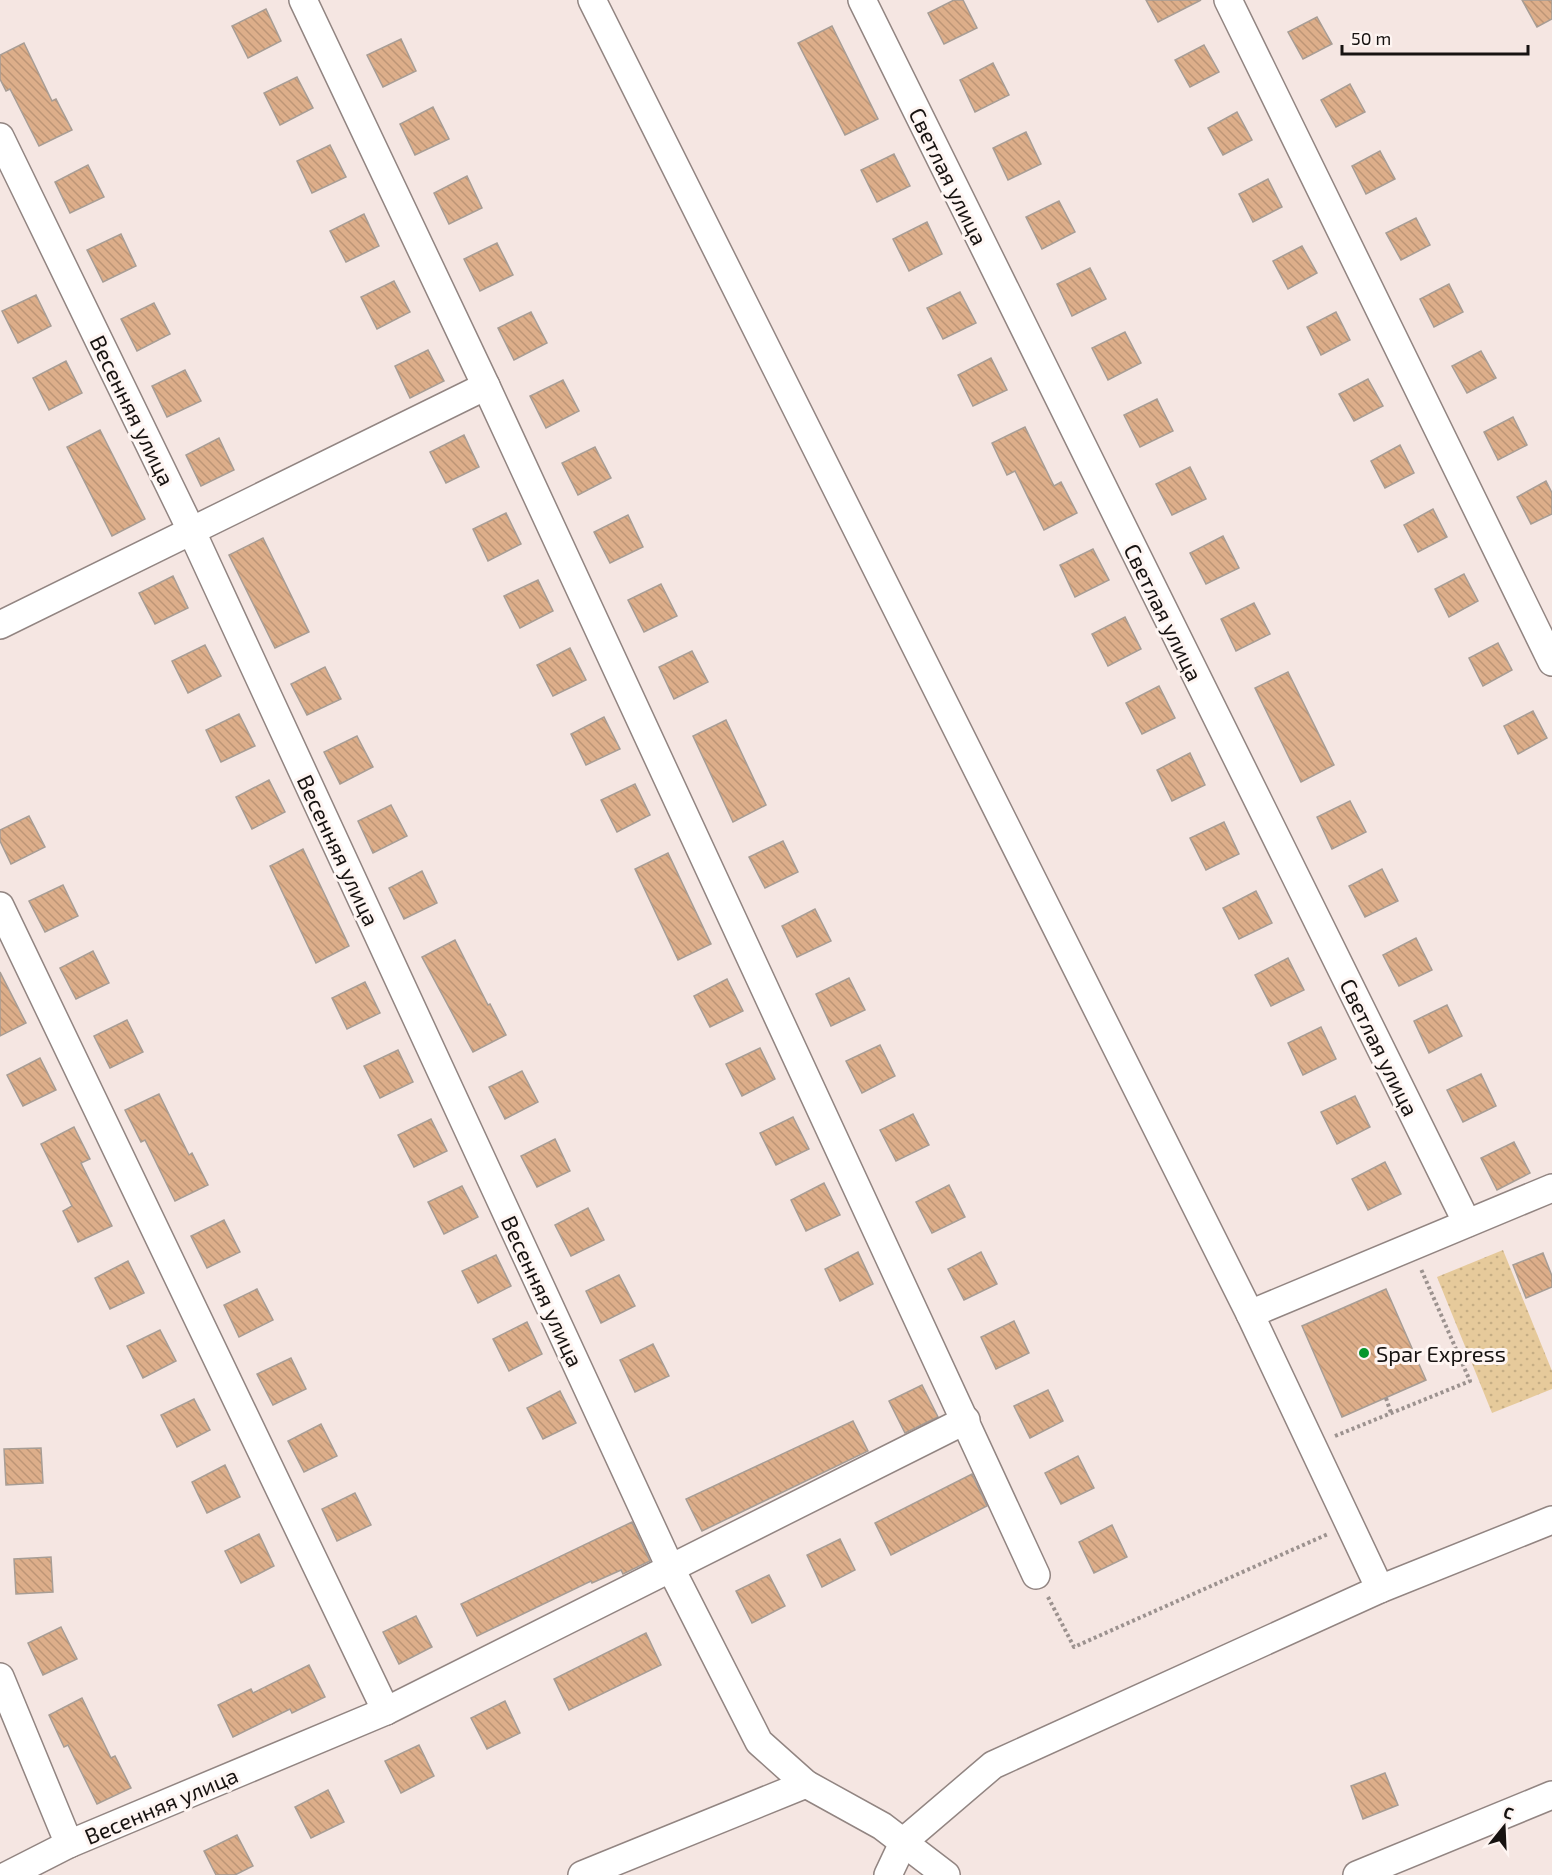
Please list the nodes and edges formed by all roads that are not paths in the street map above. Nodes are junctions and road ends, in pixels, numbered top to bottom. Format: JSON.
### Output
{"nodes":[{"id":1,"x":303,"y":0,"type":"edge"},
{"id":2,"x":592,"y":0,"type":"edge"},
{"id":3,"x":862,"y":0,"type":"edge"},
{"id":4,"x":1228,"y":0,"type":"edge"},
{"id":5,"x":0,"y":137,"type":"edge"},
{"id":6,"x":486,"y":386,"type":"junction"},
{"id":7,"x":192,"y":532,"type":"junction"},
{"id":8,"x":0,"y":625,"type":"edge"},
{"id":9,"x":1552,"y":662,"type":"edge"},
{"id":10,"x":0,"y":906,"type":"edge"},
{"id":11,"x":1552,"y":1188,"type":"edge"},
{"id":12,"x":1467,"y":1223,"type":"junction"},
{"id":13,"x":1250,"y":1314,"type":"junction"},
{"id":14,"x":966,"y":1420,"type":"junction"},
{"id":15,"x":1552,"y":1520,"type":"edge"},
{"id":16,"x":670,"y":1567,"type":"junction"},
{"id":17,"x":1036,"y":1575,"type":"road end"},
{"id":18,"x":1380,"y":1589,"type":"junction"},
{"id":19,"x":0,"y":1677,"type":"edge"},
{"id":20,"x":386,"y":1711,"type":"junction"},
{"id":21,"x":806,"y":1784,"type":"junction"},
{"id":22,"x":1552,"y":1795,"type":"edge"},
{"id":23,"x":904,"y":1841,"type":"junction"},
{"id":24,"x":69,"y":1844,"type":"junction"},
{"id":25,"x":8,"y":1875,"type":"edge"},
{"id":26,"x":582,"y":1875,"type":"edge"},
{"id":27,"x":888,"y":1875,"type":"edge"},
{"id":28,"x":946,"y":1875,"type":"edge"},
{"id":29,"x":1357,"y":1875,"type":"edge"}],
"edges":[{"from":1,"to":6,"type":"street"},
{"from":2,"to":13,"type":"street"},
{"from":3,"to":12,"type":"street","name":"Светлая улица"},
{"from":4,"to":9,"type":"street"},
{"from":5,"to":7,"type":"street","name":"Весенняя улица"},
{"from":6,"to":7,"type":"street"},
{"from":6,"to":14,"type":"street"},
{"from":7,"to":8,"type":"street"},
{"from":7,"to":16,"type":"street","name":"Весенняя улица"},
{"from":10,"to":20,"type":"street"},
{"from":11,"to":12,"type":"street"},
{"from":12,"to":13,"type":"street"},
{"from":13,"to":18,"type":"street"},
{"from":14,"to":16,"type":"street","name":"Весенняя улица"},
{"from":14,"to":17,"type":"street"},
{"from":15,"to":18,"type":"street"},
{"from":16,"to":20,"type":"street","name":"Весенняя улица"},
{"from":16,"to":21,"type":"street"},
{"from":18,"to":23,"type":"street"},
{"from":19,"to":24,"type":"street","name":"Весенняя улица"},
{"from":20,"to":24,"type":"street","name":"Весенняя улица"},
{"from":21,"to":23,"type":"street"},
{"from":21,"to":26,"type":"street"},
{"from":22,"to":29,"type":"street"},
{"from":23,"to":27,"type":"street"},
{"from":23,"to":28,"type":"street"},
{"from":24,"to":25,"type":"street"}]}
